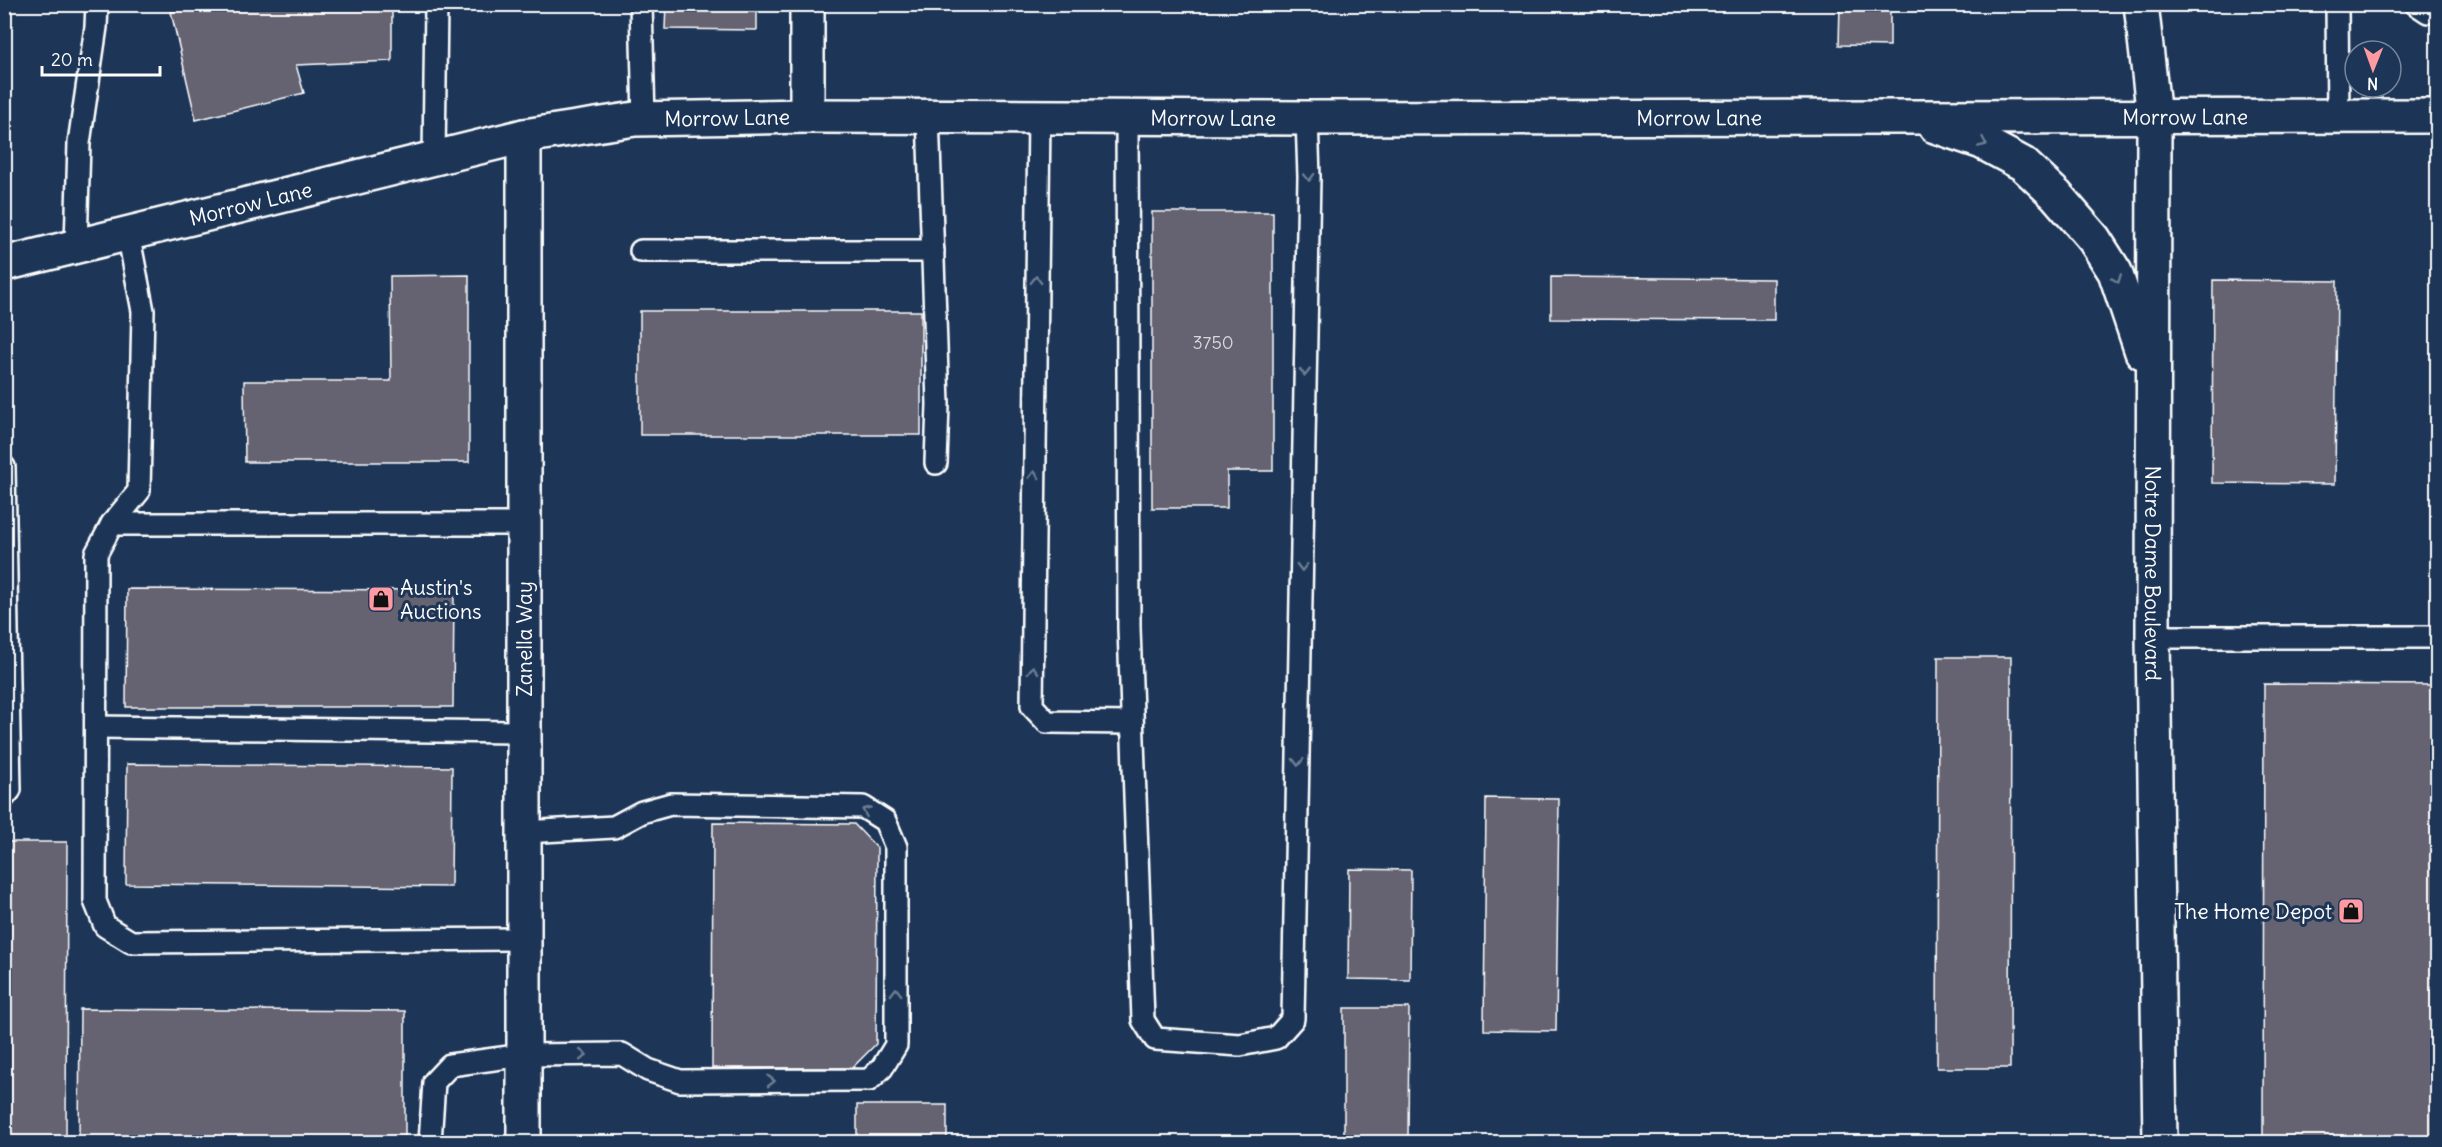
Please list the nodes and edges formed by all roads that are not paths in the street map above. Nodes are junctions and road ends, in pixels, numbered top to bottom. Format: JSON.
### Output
{"nodes":[{"id":1,"x":97,"y":4,"type":"edge"},
{"id":2,"x":436,"y":4,"type":"edge"},
{"id":3,"x":641,"y":4,"type":"edge"},
{"id":4,"x":807,"y":4,"type":"edge"},
{"id":5,"x":2140,"y":4,"type":"edge"},
{"id":6,"x":2337,"y":4,"type":"edge"},
{"id":7,"x":2416,"y":4,"type":"edge"},
{"id":8,"x":2438,"y":10,"type":"edge"},
{"id":9,"x":807,"y":116,"type":"junction"},
{"id":10,"x":928,"y":116,"type":"junction"},
{"id":11,"x":2438,"y":116,"type":"edge"},
{"id":12,"x":1039,"y":117,"type":"junction"},
{"id":13,"x":1908,"y":117,"type":"junction"},
{"id":14,"x":2154,"y":117,"type":"junction"},
{"id":15,"x":2338,"y":117,"type":"junction"},
{"id":16,"x":1127,"y":118,"type":"junction"},
{"id":17,"x":1307,"y":118,"type":"junction"},
{"id":18,"x":644,"y":119,"type":"junction"},
{"id":19,"x":524,"y":136,"type":"junction"},
{"id":20,"x":434,"y":158,"type":"junction"},
{"id":21,"x":128,"y":233,"type":"junction"},
{"id":22,"x":76,"y":246,"type":"junction"},
{"id":23,"x":641,"y":251,"type":"dead end"},
{"id":24,"x":933,"y":251,"type":"junction"},
{"id":25,"x":4,"y":264,"type":"edge"},
{"id":26,"x":2152,"y":389,"type":"junction"},
{"id":27,"x":936,"y":463,"type":"dead end"},
{"id":28,"x":4,"y":467,"type":"edge"},
{"id":29,"x":112,"y":524,"type":"junction"},
{"id":30,"x":524,"y":524,"type":"junction"},
{"id":31,"x":2153,"y":637,"type":"junction"},
{"id":32,"x":2438,"y":637,"type":"edge"},
{"id":33,"x":1132,"y":723,"type":"junction"},
{"id":34,"x":96,"y":727,"type":"junction"},
{"id":35,"x":524,"y":732,"type":"junction"},
{"id":36,"x":4,"y":797,"type":"edge"},
{"id":37,"x":524,"y":832,"type":"junction"},
{"id":38,"x":524,"y":939,"type":"junction"},
{"id":39,"x":524,"y":1055,"type":"junction"},
{"id":40,"x":430,"y":1143,"type":"edge"},
{"id":41,"x":524,"y":1143,"type":"edge"},
{"id":42,"x":2160,"y":1143,"type":"edge"}],
"edges":[{"from":1,"to":22,"type":"lane"},
{"from":2,"to":20,"type":"lane"},
{"from":3,"to":18,"type":"lane"},
{"from":4,"to":9,"type":"street"},
{"from":5,"to":14,"type":"street","name":"Notre Dame Boulevard"},
{"from":6,"to":15,"type":"lane"},
{"from":7,"to":8,"type":"lane"},
{"from":9,"to":10,"type":"street","name":"Morrow Lane"},
{"from":9,"to":18,"type":"street","name":"Morrow Lane"},
{"from":10,"to":12,"type":"street","name":"Morrow Lane"},
{"from":10,"to":24,"type":"lane"},
{"from":11,"to":15,"type":"street","name":"Morrow Lane"},
{"from":12,"to":16,"type":"street","name":"Morrow Lane"},
{"from":33,"to":12,"type":"lane","one_way":true},
{"from":13,"to":14,"type":"street","name":"Morrow Lane"},
{"from":13,"to":17,"type":"street","name":"Morrow Lane"},
{"from":13,"to":26,"type":"street","one_way":true},
{"from":14,"to":15,"type":"street","name":"Morrow Lane"},
{"from":14,"to":26,"type":"street","name":"Notre Dame Boulevard"},
{"from":16,"to":17,"type":"street","name":"Morrow Lane"},
{"from":16,"to":33,"type":"lane"},
{"from":17,"to":33,"type":"lane","one_way":true},
{"from":18,"to":19,"type":"street","name":"Morrow Lane"},
{"from":19,"to":20,"type":"street","name":"Morrow Lane"},
{"from":19,"to":30,"type":"street","name":"Zanella Way"},
{"from":20,"to":21,"type":"street","name":"Morrow Lane"},
{"from":21,"to":22,"type":"street","name":"Morrow Lane"},
{"from":21,"to":29,"type":"lane"},
{"from":22,"to":25,"type":"street","name":"Morrow Lane"},
{"from":23,"to":24,"type":"lane"},
{"from":24,"to":27,"type":"lane"},
{"from":26,"to":31,"type":"street","name":"Notre Dame Boulevard"},
{"from":28,"to":36,"type":"lane"},
{"from":29,"to":30,"type":"lane"},
{"from":29,"to":34,"type":"lane"},
{"from":30,"to":35,"type":"street","name":"Zanella Way"},
{"from":31,"to":32,"type":"lane"},
{"from":31,"to":42,"type":"street","name":"Notre Dame Boulevard"},
{"from":34,"to":35,"type":"lane"},
{"from":34,"to":38,"type":"lane"},
{"from":35,"to":37,"type":"street","name":"Zanella Way"},
{"from":37,"to":38,"type":"street","name":"Zanella Way"},
{"from":39,"to":37,"type":"lane","one_way":true},
{"from":38,"to":39,"type":"street","name":"Zanella Way"},
{"from":39,"to":40,"type":"lane"},
{"from":39,"to":41,"type":"street","name":"Zanella Way"}]}
